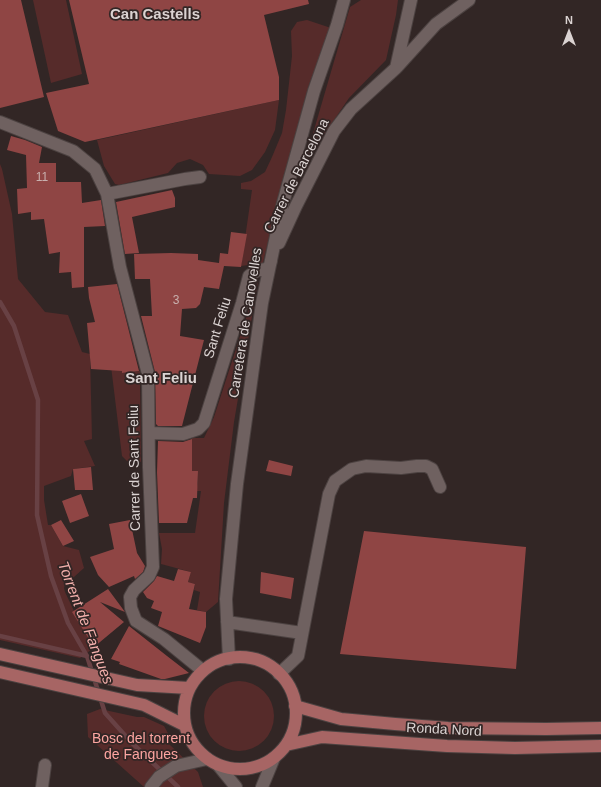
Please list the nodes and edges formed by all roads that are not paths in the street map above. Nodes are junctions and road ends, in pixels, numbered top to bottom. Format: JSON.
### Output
{"nodes":[{"id":1,"x":344,"y":0,"type":"edge"},
{"id":2,"x":410,"y":0,"type":"edge"},
{"id":3,"x":469,"y":0,"type":"edge"},
{"id":4,"x":396,"y":68,"type":"junction"},
{"id":5,"x":0,"y":122,"type":"edge"},
{"id":6,"x":200,"y":177,"type":"dead end"},
{"id":7,"x":108,"y":194,"type":"junction"},
{"id":8,"x":268,"y":268,"type":"junction"},
{"id":9,"x":149,"y":433,"type":"junction"},
{"id":10,"x":440,"y":487,"type":"dead end"},
{"id":11,"x":227,"y":622,"type":"junction"},
{"id":12,"x":302,"y":633,"type":"junction"},
{"id":13,"x":0,"y":654,"type":"edge"},
{"id":14,"x":228,"y":659,"type":"junction"},
{"id":15,"x":202,"y":670,"type":"junction"},
{"id":16,"x":0,"y":672,"type":"edge"},
{"id":17,"x":279,"y":674,"type":"junction"},
{"id":18,"x":189,"y":688,"type":"junction"},
{"id":19,"x":295,"y":706,"type":"junction"},
{"id":20,"x":184,"y":725,"type":"junction"},
{"id":21,"x":601,"y":728,"type":"edge"},
{"id":22,"x":286,"y":745,"type":"junction"},
{"id":23,"x":601,"y":746,"type":"edge"},
{"id":24,"x":274,"y":758,"type":"junction"},
{"id":25,"x":207,"y":759,"type":"junction"},
{"id":26,"x":45,"y":765,"type":"dead end"},
{"id":27,"x":218,"y":765,"type":"junction"},
{"id":28,"x":42,"y":787,"type":"edge"},
{"id":29,"x":151,"y":787,"type":"edge"},
{"id":30,"x":236,"y":787,"type":"edge"},
{"id":31,"x":262,"y":787,"type":"edge"}],
"edges":[{"from":1,"to":8,"type":"street","name":"Carretera de Canovelles"},
{"from":2,"to":4,"type":"street"},
{"from":3,"to":4,"type":"street","name":"Carrer de Barcelona"},
{"from":4,"to":8,"type":"street","name":"Carrer de Barcelona"},
{"from":5,"to":7,"type":"street","name":"Carrer de Sant Feliu"},
{"from":6,"to":7,"type":"street"},
{"from":7,"to":9,"type":"street","name":"Carrer de Sant Feliu"},
{"from":8,"to":9,"type":"street","name":"Sant Feliu"},
{"from":8,"to":11,"type":"street","name":"Carretera de Canovelles"},
{"from":9,"to":15,"type":"street","name":"Carrer de Sant Feliu"},
{"from":10,"to":12,"type":"street"},
{"from":11,"to":12,"type":"street"},
{"from":11,"to":14,"type":"street","name":"Carretera de Canovelles"},
{"from":12,"to":17,"type":"street"},
{"from":13,"to":18,"type":"main road"},
{"from":14,"to":15,"type":"main road"},
{"from":14,"to":17,"type":"main road"},
{"from":15,"to":18,"type":"main road"},
{"from":16,"to":20,"type":"main road"},
{"from":17,"to":19,"type":"main road"},
{"from":18,"to":20,"type":"main road"},
{"from":19,"to":21,"type":"main road","name":"Ronda Nord"},
{"from":19,"to":22,"type":"main road"},
{"from":20,"to":25,"type":"main road"},
{"from":22,"to":23,"type":"main road","name":"Ronda Nord"},
{"from":22,"to":24,"type":"main road"},
{"from":24,"to":27,"type":"main road"},
{"from":24,"to":31,"type":"street"},
{"from":25,"to":27,"type":"main road"},
{"from":25,"to":29,"type":"street"},
{"from":26,"to":28,"type":"street"},
{"from":27,"to":30,"type":"street"}]}
